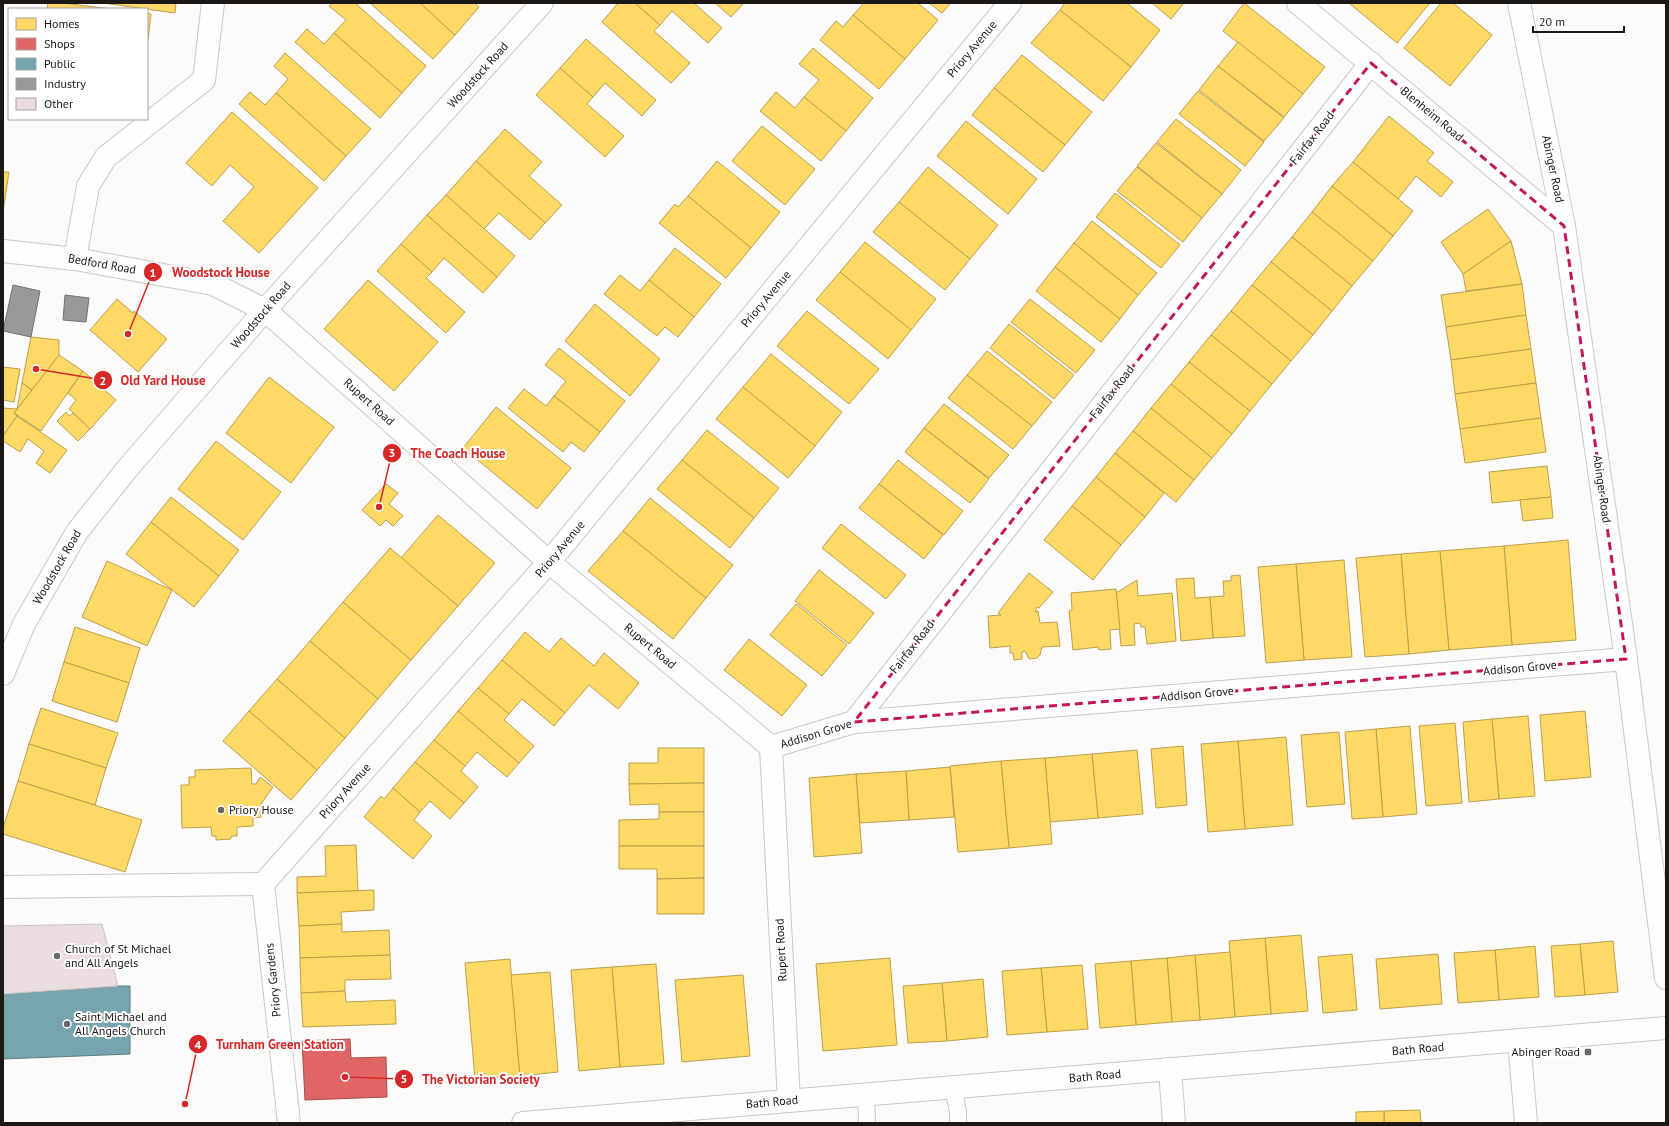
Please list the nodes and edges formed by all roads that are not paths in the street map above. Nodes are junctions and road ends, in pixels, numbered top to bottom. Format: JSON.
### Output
{"nodes":[{"id":1,"x":213,"y":3,"type":"edge"},
{"id":2,"x":542,"y":3,"type":"edge"},
{"id":3,"x":1010,"y":3,"type":"edge"},
{"id":4,"x":1298,"y":3,"type":"edge"},
{"id":5,"x":1519,"y":3,"type":"edge"},
{"id":6,"x":1371,"y":63,"type":"junction"},
{"id":7,"x":1564,"y":226,"type":"junction"},
{"id":8,"x":3,"y":251,"type":"edge"},
{"id":9,"x":76,"y":259,"type":"junction"},
{"id":10,"x":265,"y":310,"type":"junction"},
{"id":11,"x":549,"y":562,"type":"junction"},
{"id":12,"x":1626,"y":659,"type":"junction"},
{"id":13,"x":3,"y":674,"type":"edge"},
{"id":14,"x":854,"y":722,"type":"junction"},
{"id":15,"x":771,"y":747,"type":"junction"},
{"id":16,"x":263,"y":884,"type":"junction"},
{"id":17,"x":3,"y":888,"type":"edge"},
{"id":18,"x":1666,"y":978,"type":"edge"},
{"id":19,"x":1666,"y":1028,"type":"edge"},
{"id":20,"x":1519,"y":1040,"type":"junction"},
{"id":21,"x":1170,"y":1069,"type":"junction"},
{"id":22,"x":953,"y":1088,"type":"junction"},
{"id":23,"x":866,"y":1094,"type":"junction"},
{"id":24,"x":789,"y":1101,"type":"junction"},
{"id":25,"x":289,"y":1123,"type":"edge"},
{"id":26,"x":523,"y":1123,"type":"edge"},
{"id":27,"x":867,"y":1123,"type":"edge"},
{"id":28,"x":958,"y":1123,"type":"edge"},
{"id":29,"x":1174,"y":1123,"type":"edge"},
{"id":30,"x":1526,"y":1123,"type":"edge"}],
"edges":[{"from":1,"to":9,"type":"street"},
{"from":2,"to":10,"type":"street","name":"Woodstock Road"},
{"from":3,"to":11,"type":"street","name":"Priory Avenue"},
{"from":4,"to":6,"type":"street","name":"Blenheim Road"},
{"from":5,"to":7,"type":"street","name":"Abinger Road"},
{"from":6,"to":7,"type":"street","name":"Blenheim Road"},
{"from":6,"to":14,"type":"street","name":"Fairfax Road"},
{"from":7,"to":12,"type":"street","name":"Abinger Road"},
{"from":8,"to":9,"type":"street","name":"Bedford Road"},
{"from":9,"to":10,"type":"street","name":"Bedford Road"},
{"from":10,"to":11,"type":"street","name":"Rupert Road"},
{"from":10,"to":13,"type":"street","name":"Woodstock Road"},
{"from":11,"to":15,"type":"street","name":"Rupert Road"},
{"from":11,"to":16,"type":"street","name":"Priory Avenue"},
{"from":12,"to":14,"type":"street","name":"Addison Grove"},
{"from":12,"to":18,"type":"street","name":"Abinger Road"},
{"from":14,"to":15,"type":"street","name":"Addison Grove"},
{"from":15,"to":24,"type":"street","name":"Rupert Road"},
{"from":16,"to":17,"type":"street"},
{"from":16,"to":25,"type":"street","name":"Priory Gardens"},
{"from":19,"to":20,"type":"street","name":"Bath Road"},
{"from":20,"to":21,"type":"street","name":"Bath Road"},
{"from":20,"to":30,"type":"street"},
{"from":21,"to":22,"type":"street","name":"Bath Road"},
{"from":21,"to":29,"type":"street"},
{"from":22,"to":23,"type":"street","name":"Bath Road"},
{"from":22,"to":28,"type":"lane"},
{"from":23,"to":24,"type":"street","name":"Bath Road"},
{"from":23,"to":27,"type":"lane"},
{"from":24,"to":26,"type":"street","name":"Bath Road"}]}
